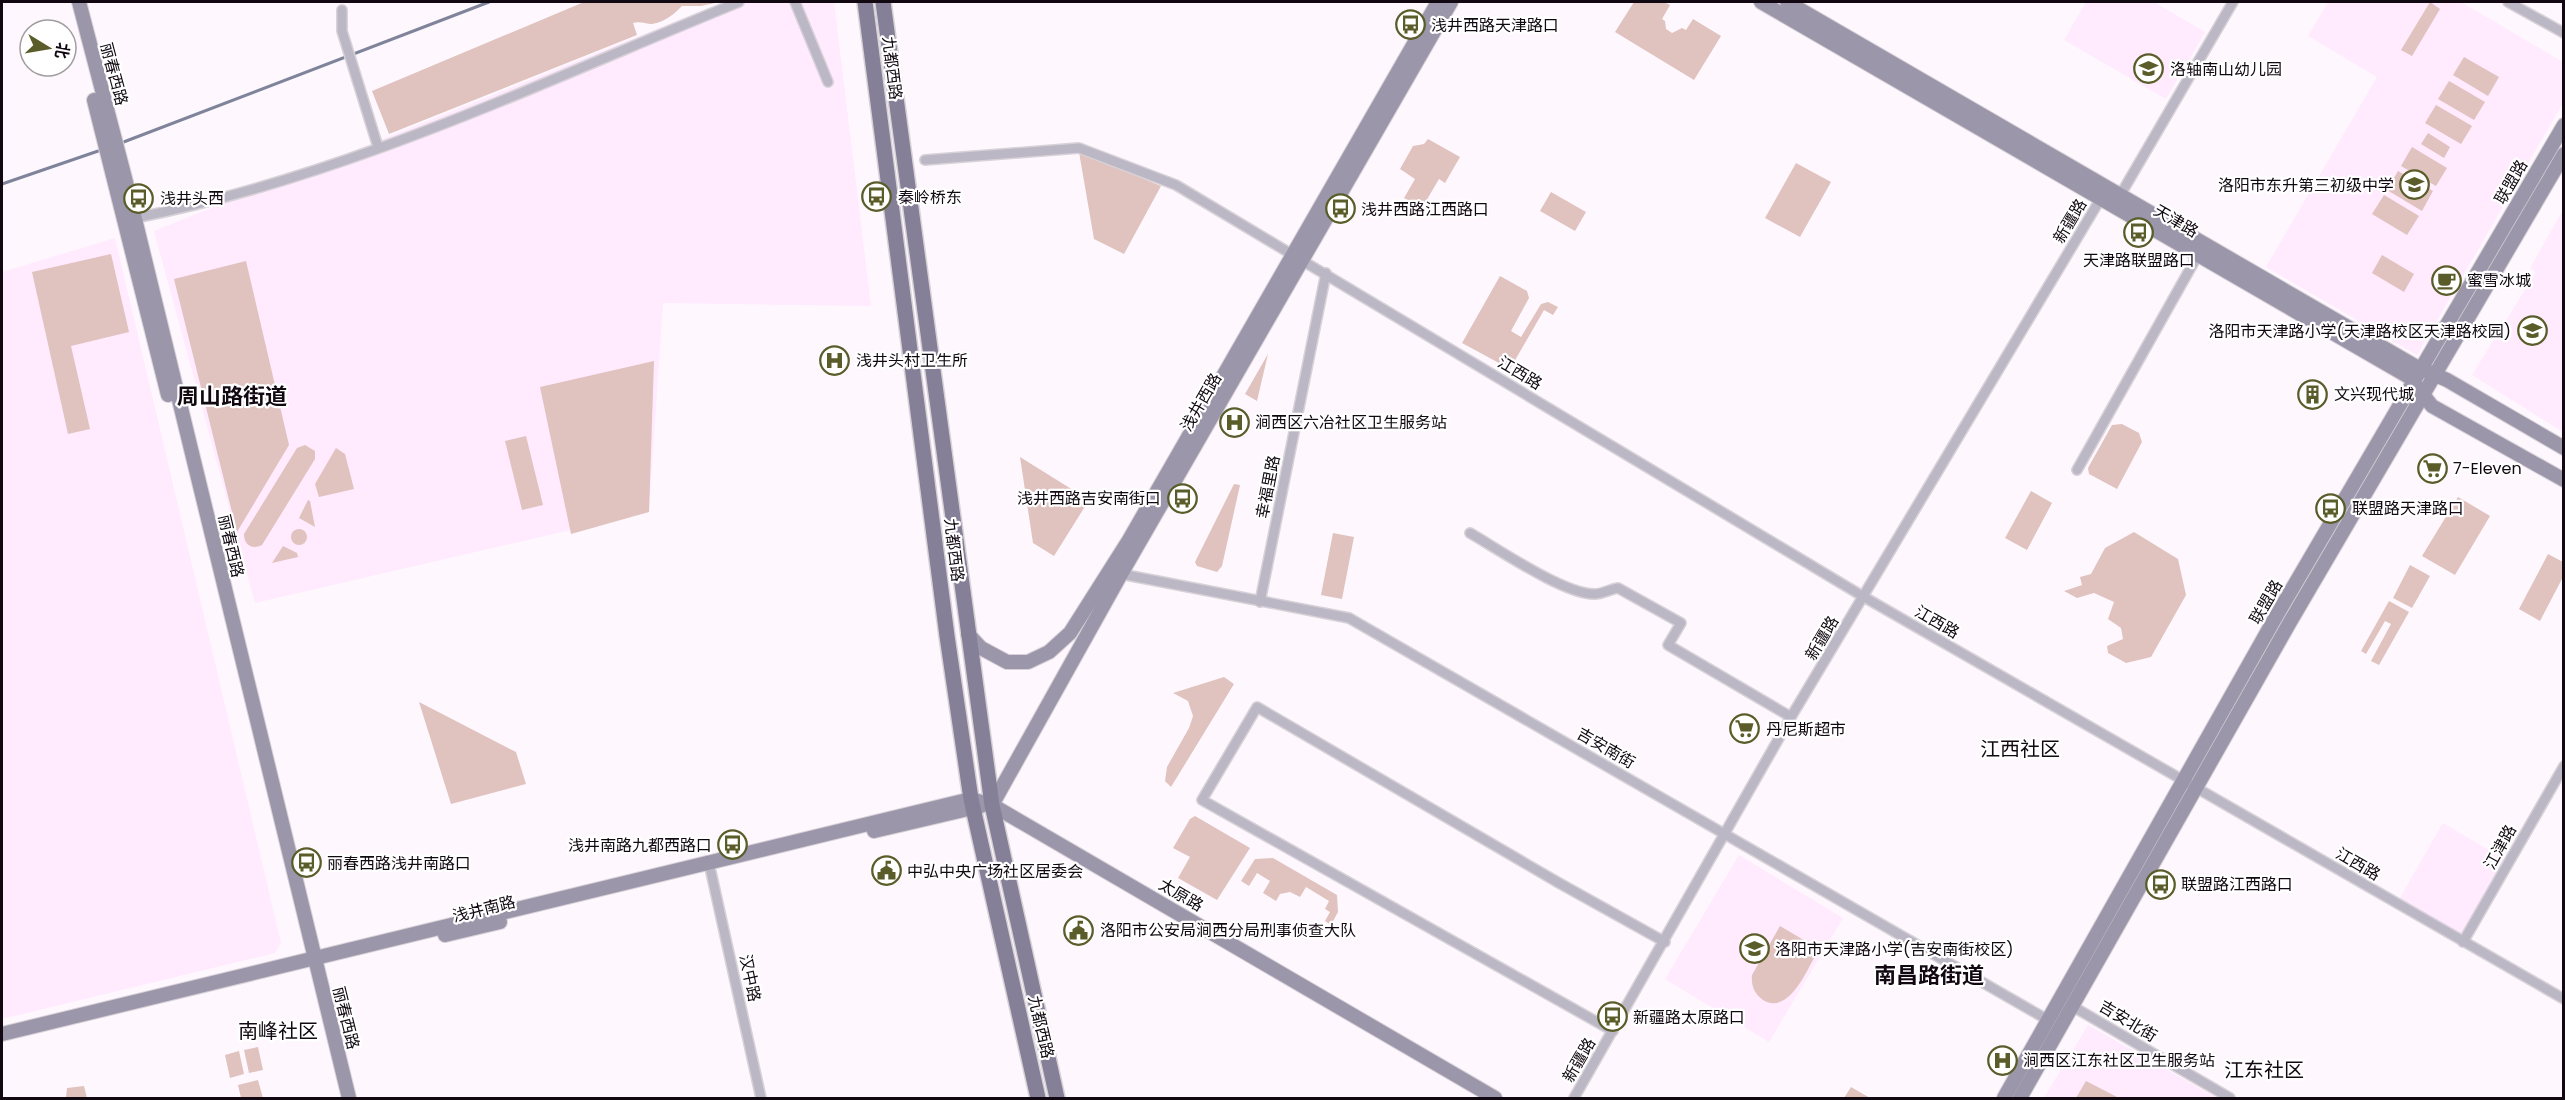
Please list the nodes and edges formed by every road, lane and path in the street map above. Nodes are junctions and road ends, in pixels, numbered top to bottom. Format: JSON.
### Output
{"nodes":[{"id":1,"x":71,"y":2,"type":"edge"},
{"id":2,"x":79,"y":2,"type":"edge"},
{"id":3,"x":739,"y":2,"type":"edge"},
{"id":4,"x":795,"y":2,"type":"edge"},
{"id":5,"x":865,"y":2,"type":"edge"},
{"id":6,"x":883,"y":2,"type":"edge"},
{"id":7,"x":1438,"y":2,"type":"edge"},
{"id":8,"x":1451,"y":2,"type":"edge"},
{"id":9,"x":1761,"y":2,"type":"edge"},
{"id":10,"x":1786,"y":2,"type":"edge"},
{"id":11,"x":2234,"y":2,"type":"edge"},
{"id":12,"x":2508,"y":2,"type":"edge"},
{"id":13,"x":342,"y":10,"type":"dead end"},
{"id":14,"x":2564,"y":33,"type":"edge"},
{"id":15,"x":828,"y":82,"type":"dead end"},
{"id":16,"x":103,"y":117,"type":"junction"},
{"id":17,"x":2564,"y":125,"type":"edge"},
{"id":18,"x":378,"y":147,"type":"junction"},
{"id":19,"x":2564,"y":154,"type":"edge"},
{"id":20,"x":925,"y":160,"type":"dead end"},
{"id":21,"x":121,"y":179,"type":"junction"},
{"id":22,"x":2101,"y":198,"type":"junction"},
{"id":23,"x":2117,"y":200,"type":"junction"},
{"id":24,"x":135,"y":218,"type":"junction"},
{"id":25,"x":2199,"y":253,"type":"junction"},
{"id":26,"x":1298,"y":257,"type":"junction"},
{"id":27,"x":1326,"y":273,"type":"junction"},
{"id":28,"x":2434,"y":374,"type":"junction"},
{"id":29,"x":2417,"y":375,"type":"junction"},
{"id":30,"x":2424,"y":394,"type":"junction"},
{"id":31,"x":2564,"y":448,"type":"edge"},
{"id":32,"x":2076,"y":470,"type":"dead end"},
{"id":33,"x":2564,"y":480,"type":"edge"},
{"id":34,"x":1470,"y":533,"type":"dead end"},
{"id":35,"x":1121,"y":574,"type":"junction"},
{"id":36,"x":1864,"y":597,"type":"junction"},
{"id":37,"x":1260,"y":602,"type":"junction"},
{"id":38,"x":968,"y":634,"type":"junction"},
{"id":39,"x":1791,"y":717,"type":"junction"},
{"id":40,"x":2564,"y":766,"type":"edge"},
{"id":41,"x":2185,"y":780,"type":"junction"},
{"id":42,"x":2197,"y":789,"type":"junction"},
{"id":43,"x":972,"y":803,"type":"junction"},
{"id":44,"x":992,"y":805,"type":"junction"},
{"id":45,"x":1725,"y":834,"type":"junction"},
{"id":46,"x":710,"y":867,"type":"junction"},
{"id":47,"x":1665,"y":942,"type":"junction"},
{"id":48,"x":2463,"y":942,"type":"junction"},
{"id":49,"x":311,"y":963,"type":"junction"},
{"id":50,"x":2564,"y":999,"type":"edge"},
{"id":51,"x":2072,"y":1006,"type":"junction"},
{"id":52,"x":2048,"y":1020,"type":"junction"},
{"id":53,"x":1612,"y":1031,"type":"junction"},
{"id":54,"x":2,"y":1034,"type":"edge"},
{"id":55,"x":2,"y":1042,"type":"edge"},
{"id":56,"x":340,"y":1098,"type":"edge"},
{"id":57,"x":349,"y":1098,"type":"edge"},
{"id":58,"x":761,"y":1098,"type":"edge"},
{"id":59,"x":1038,"y":1098,"type":"edge"},
{"id":60,"x":1057,"y":1098,"type":"edge"},
{"id":61,"x":1496,"y":1098,"type":"edge"},
{"id":62,"x":1574,"y":1098,"type":"edge"},
{"id":63,"x":2004,"y":1098,"type":"edge"},
{"id":64,"x":2020,"y":1098,"type":"edge"},
{"id":65,"x":2230,"y":1098,"type":"edge"}],
"edges":[{"from":1,"to":16,"type":"main road","name":"丽春西路"},
{"from":2,"to":16,"type":"main road","name":"丽春西路"},
{"from":3,"to":18,"type":"street"},
{"from":4,"to":15,"type":"street"},
{"from":5,"to":43,"type":"main road","name":"九都西路"},
{"from":6,"to":38,"type":"main road","name":"九都西路"},
{"from":7,"to":26,"type":"main road","name":"浅井西路"},
{"from":8,"to":26,"type":"main road","name":"浅井西路"},
{"from":9,"to":22,"type":"main road","name":"天津路"},
{"from":10,"to":23,"type":"main road","name":"天津路"},
{"from":11,"to":23,"type":"street"},
{"from":12,"to":14,"type":"street"},
{"from":13,"to":18,"type":"street"},
{"from":16,"to":21,"type":"main road","name":"丽春西路"},
{"from":17,"to":29,"type":"main road","name":"联盟路"},
{"from":18,"to":24,"type":"street"},
{"from":19,"to":28,"type":"main road","name":"联盟路"},
{"from":20,"to":26,"type":"street","name":"江西路"},
{"from":21,"to":24,"type":"main road","name":"丽春西路"},
{"from":21,"to":49,"type":"main road","name":"丽春西路"},
{"from":22,"to":23,"type":"main road","name":"天津路"},
{"from":22,"to":36,"type":"street","name":"新疆路"},
{"from":23,"to":25,"type":"main road","name":"天津路"},
{"from":23,"to":29,"type":"main road","name":"天津路"},
{"from":24,"to":49,"type":"main road","name":"丽春西路"},
{"from":25,"to":29,"type":"main road","name":"天津路"},
{"from":25,"to":32,"type":"street"},
{"from":26,"to":27,"type":"street","name":"江西路"},
{"from":26,"to":35,"type":"main road","name":"浅井西路"},
{"from":26,"to":38,"type":"main road","name":"浅井西路"},
{"from":27,"to":36,"type":"street","name":"江西路"},
{"from":27,"to":37,"type":"street","name":"幸福里路"},
{"from":28,"to":29,"type":"main road","name":"天津路"},
{"from":28,"to":30,"type":"main road","name":"联盟路"},
{"from":28,"to":31,"type":"main road","name":"天津路"},
{"from":29,"to":30,"type":"main road","name":"天津路"},
{"from":29,"to":41,"type":"main road","name":"联盟路"},
{"from":30,"to":33,"type":"main road","name":"天津路"},
{"from":30,"to":42,"type":"main road","name":"联盟路"},
{"from":34,"to":39,"type":"street"},
{"from":35,"to":37,"type":"street","name":"吉安南街"},
{"from":35,"to":44,"type":"main road","name":"浅井西路"},
{"from":36,"to":39,"type":"street","name":"新疆路"},
{"from":36,"to":41,"type":"street","name":"江西路"},
{"from":37,"to":45,"type":"street","name":"吉安南街"},
{"from":38,"to":44,"type":"main road","name":"九都西路"},
{"from":39,"to":45,"type":"street","name":"新疆路"},
{"from":40,"to":48,"type":"street","name":"江津路"},
{"from":41,"to":42,"type":"street","name":"江西路"},
{"from":41,"to":52,"type":"main road","name":"联盟路"},
{"from":42,"to":48,"type":"street","name":"江西路"},
{"from":42,"to":51,"type":"main road","name":"联盟路"},
{"from":43,"to":44,"type":"main road","name":"太原路"},
{"from":43,"to":46,"type":"main road","name":"浅井南路"},
{"from":43,"to":59,"type":"main road","name":"九都西路"},
{"from":44,"to":60,"type":"main road","name":"九都西路"},
{"from":44,"to":61,"type":"main road","name":"太原路"},
{"from":45,"to":47,"type":"street","name":"新疆路"},
{"from":45,"to":52,"type":"street","name":"吉安南街"},
{"from":46,"to":49,"type":"main road","name":"浅井南路"},
{"from":46,"to":58,"type":"street","name":"汉中路"},
{"from":47,"to":53,"type":"street","name":"新疆路"},
{"from":47,"to":53,"type":"street"},
{"from":48,"to":50,"type":"street","name":"江西路"},
{"from":49,"to":54,"type":"main road","name":"浅井南路"},
{"from":49,"to":55,"type":"main road","name":"浅井南路"},
{"from":49,"to":56,"type":"main road","name":"丽春西路"},
{"from":49,"to":57,"type":"main road","name":"丽春西路"},
{"from":51,"to":64,"type":"main road","name":"联盟路"},
{"from":51,"to":65,"type":"street","name":"吉安北街"},
{"from":52,"to":63,"type":"main road","name":"联盟路"},
{"from":53,"to":62,"type":"street","name":"新疆路"}]}
